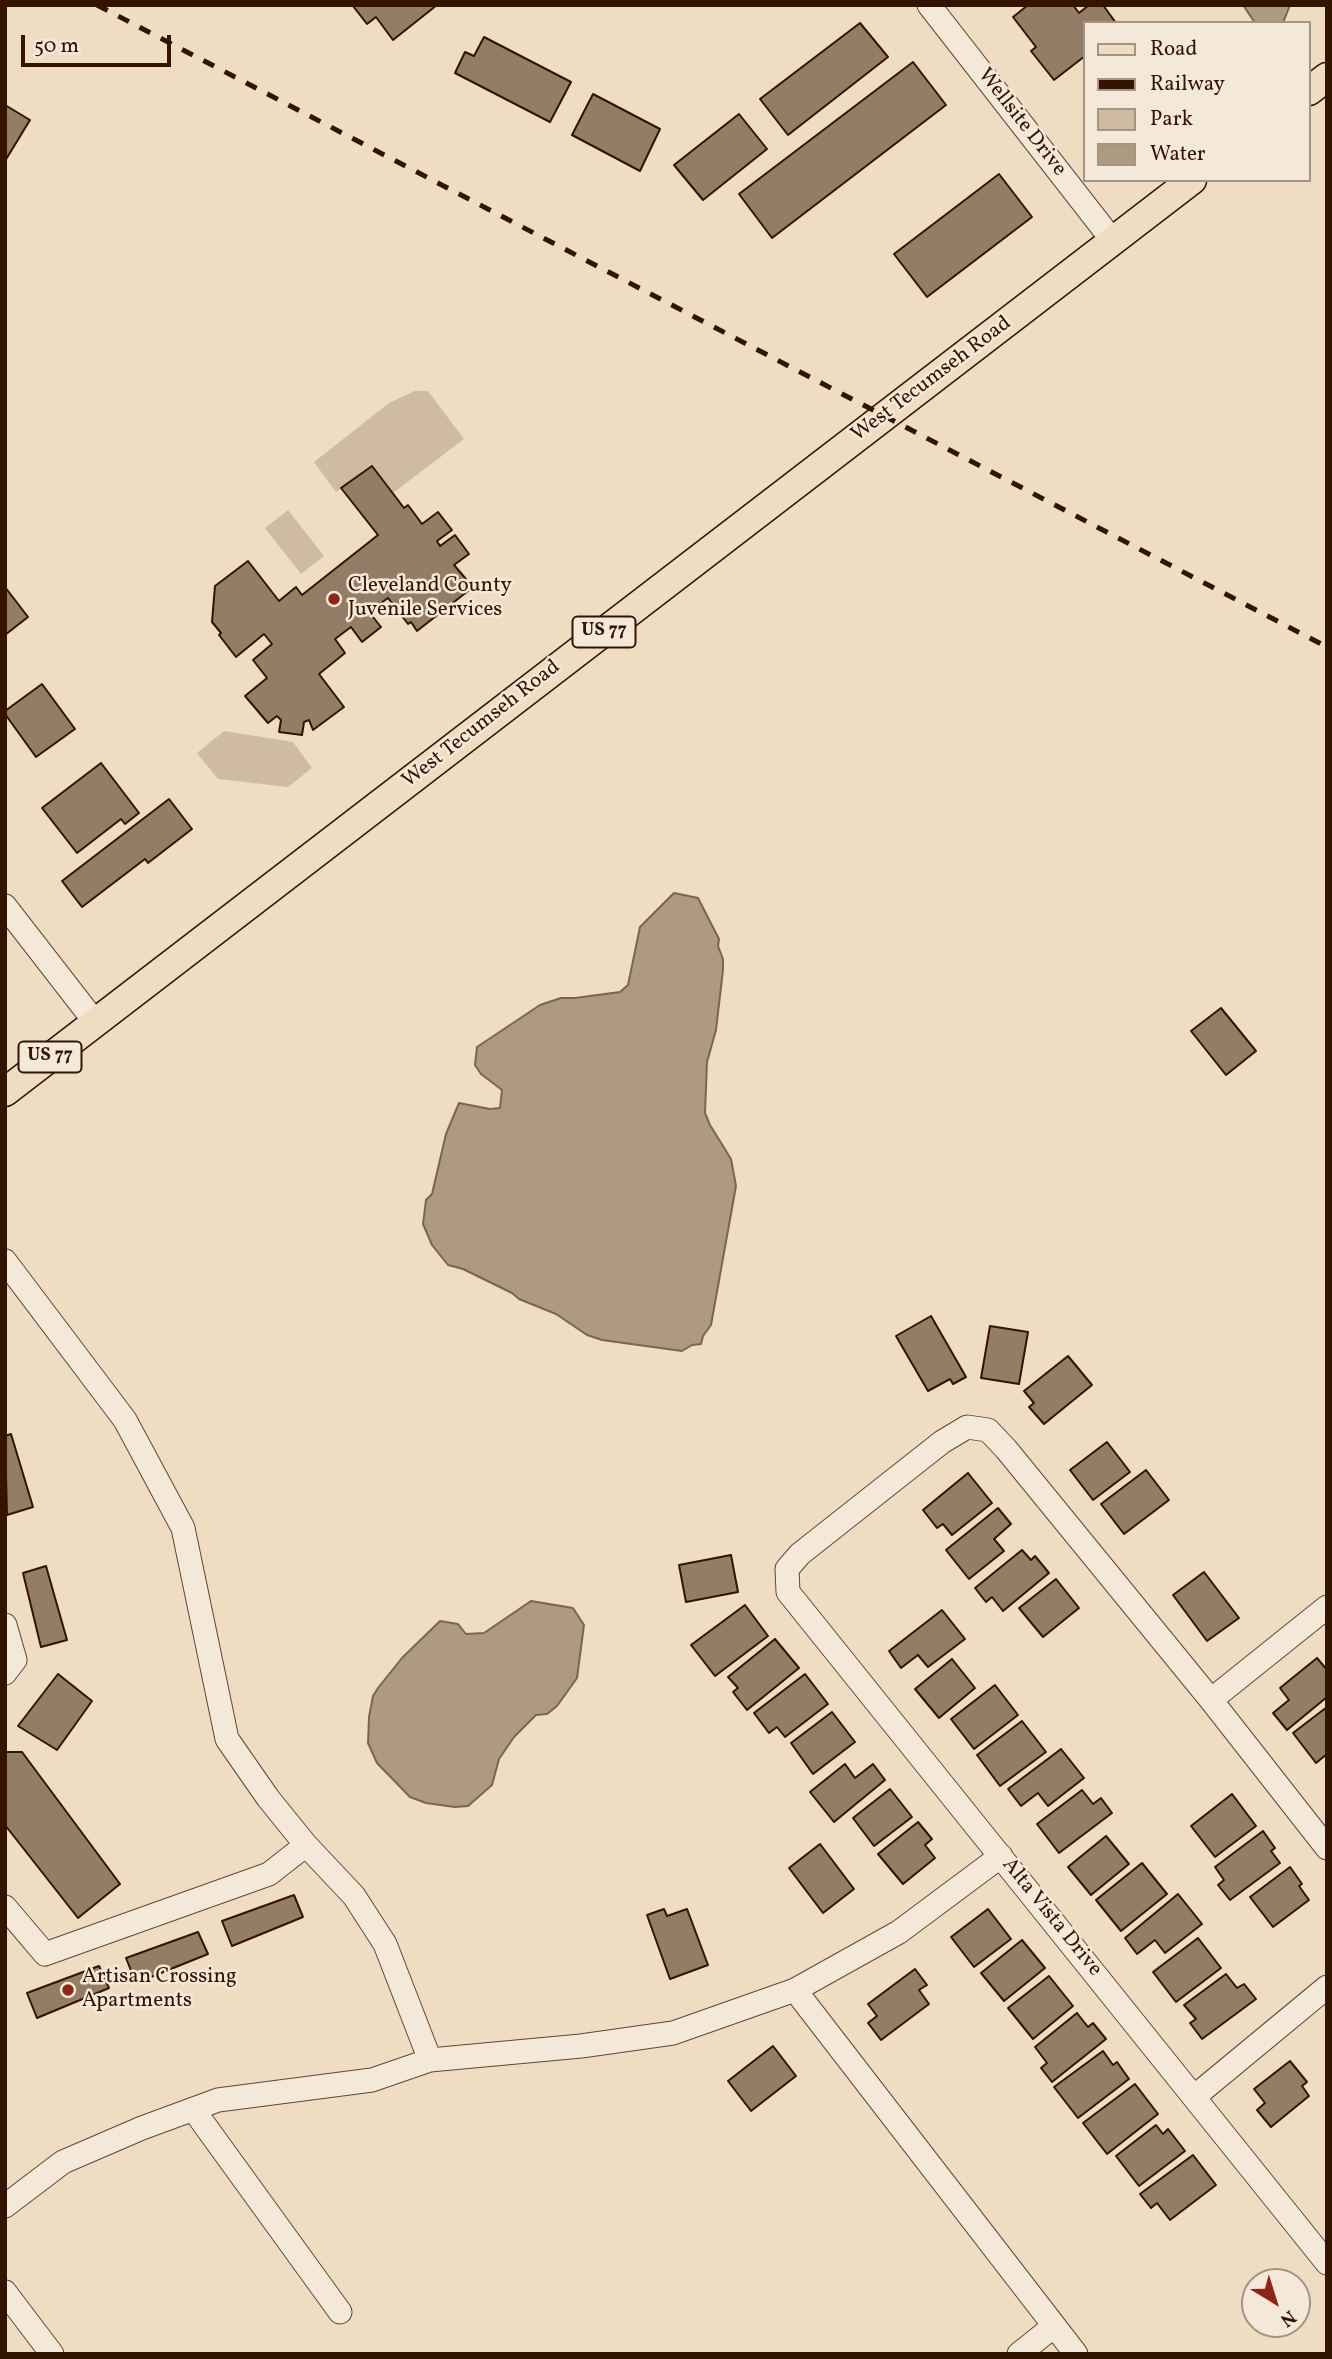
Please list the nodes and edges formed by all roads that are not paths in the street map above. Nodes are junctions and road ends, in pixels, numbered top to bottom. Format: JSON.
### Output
{"nodes":[{"id":1,"x":929,"y":5,"type":"edge"},
{"id":2,"x":1327,"y":77,"type":"edge"},
{"id":3,"x":1311,"y":89,"type":"edge"},
{"id":4,"x":1189,"y":182,"type":"edge"},
{"id":5,"x":1114,"y":241,"type":"junction"},
{"id":6,"x":5,"y":906,"type":"edge"},
{"id":7,"x":95,"y":1022,"type":"junction"},
{"id":8,"x":5,"y":1091,"type":"edge"},
{"id":9,"x":5,"y":1261,"type":"edge"},
{"id":10,"x":1327,"y":1607,"type":"edge"},
{"id":11,"x":5,"y":1625,"type":"edge"},
{"id":12,"x":5,"y":1673,"type":"edge"},
{"id":13,"x":1211,"y":1700,"type":"junction"},
{"id":14,"x":306,"y":1845,"type":"junction"},
{"id":15,"x":1327,"y":1847,"type":"edge"},
{"id":16,"x":1000,"y":1856,"type":"junction"},
{"id":17,"x":5,"y":1907,"type":"edge"},
{"id":18,"x":1327,"y":1987,"type":"edge"},
{"id":19,"x":795,"y":1990,"type":"junction"},
{"id":20,"x":430,"y":2060,"type":"junction"},
{"id":21,"x":1194,"y":2097,"type":"junction"},
{"id":22,"x":193,"y":2109,"type":"junction"},
{"id":23,"x":5,"y":2206,"type":"edge"},
{"id":24,"x":1327,"y":2263,"type":"edge"},
{"id":25,"x":5,"y":2292,"type":"edge"},
{"id":26,"x":340,"y":2312,"type":"dead end"},
{"id":27,"x":1054,"y":2326,"type":"junction"},
{"id":28,"x":52,"y":2354,"type":"edge"},
{"id":29,"x":1019,"y":2354,"type":"edge"},
{"id":30,"x":1076,"y":2354,"type":"edge"}],
"edges":[{"from":1,"to":5,"type":"street","name":"Wellsite Drive"},
{"from":2,"to":3,"type":"main road"},
{"from":4,"to":5,"type":"main road","name":"West Tecumseh Road","number":"US 77"},
{"from":5,"to":7,"type":"main road","name":"West Tecumseh Road","number":"US 77"},
{"from":6,"to":7,"type":"street"},
{"from":7,"to":8,"type":"main road","name":"West Tecumseh Road","number":"US 77"},
{"from":9,"to":14,"type":"street"},
{"from":10,"to":13,"type":"street"},
{"from":11,"to":12,"type":"street"},
{"from":13,"to":15,"type":"street"},
{"from":13,"to":16,"type":"street","name":"Alta Vista Drive"},
{"from":14,"to":17,"type":"street"},
{"from":14,"to":20,"type":"street"},
{"from":16,"to":19,"type":"street"},
{"from":16,"to":21,"type":"street","name":"Alta Vista Drive"},
{"from":18,"to":21,"type":"street"},
{"from":19,"to":20,"type":"street"},
{"from":19,"to":27,"type":"street"},
{"from":20,"to":22,"type":"street"},
{"from":21,"to":24,"type":"street","name":"Alta Vista Drive"},
{"from":22,"to":23,"type":"street"},
{"from":22,"to":26,"type":"street"},
{"from":25,"to":28,"type":"street"},
{"from":27,"to":29,"type":"street"},
{"from":27,"to":30,"type":"street"}]}
